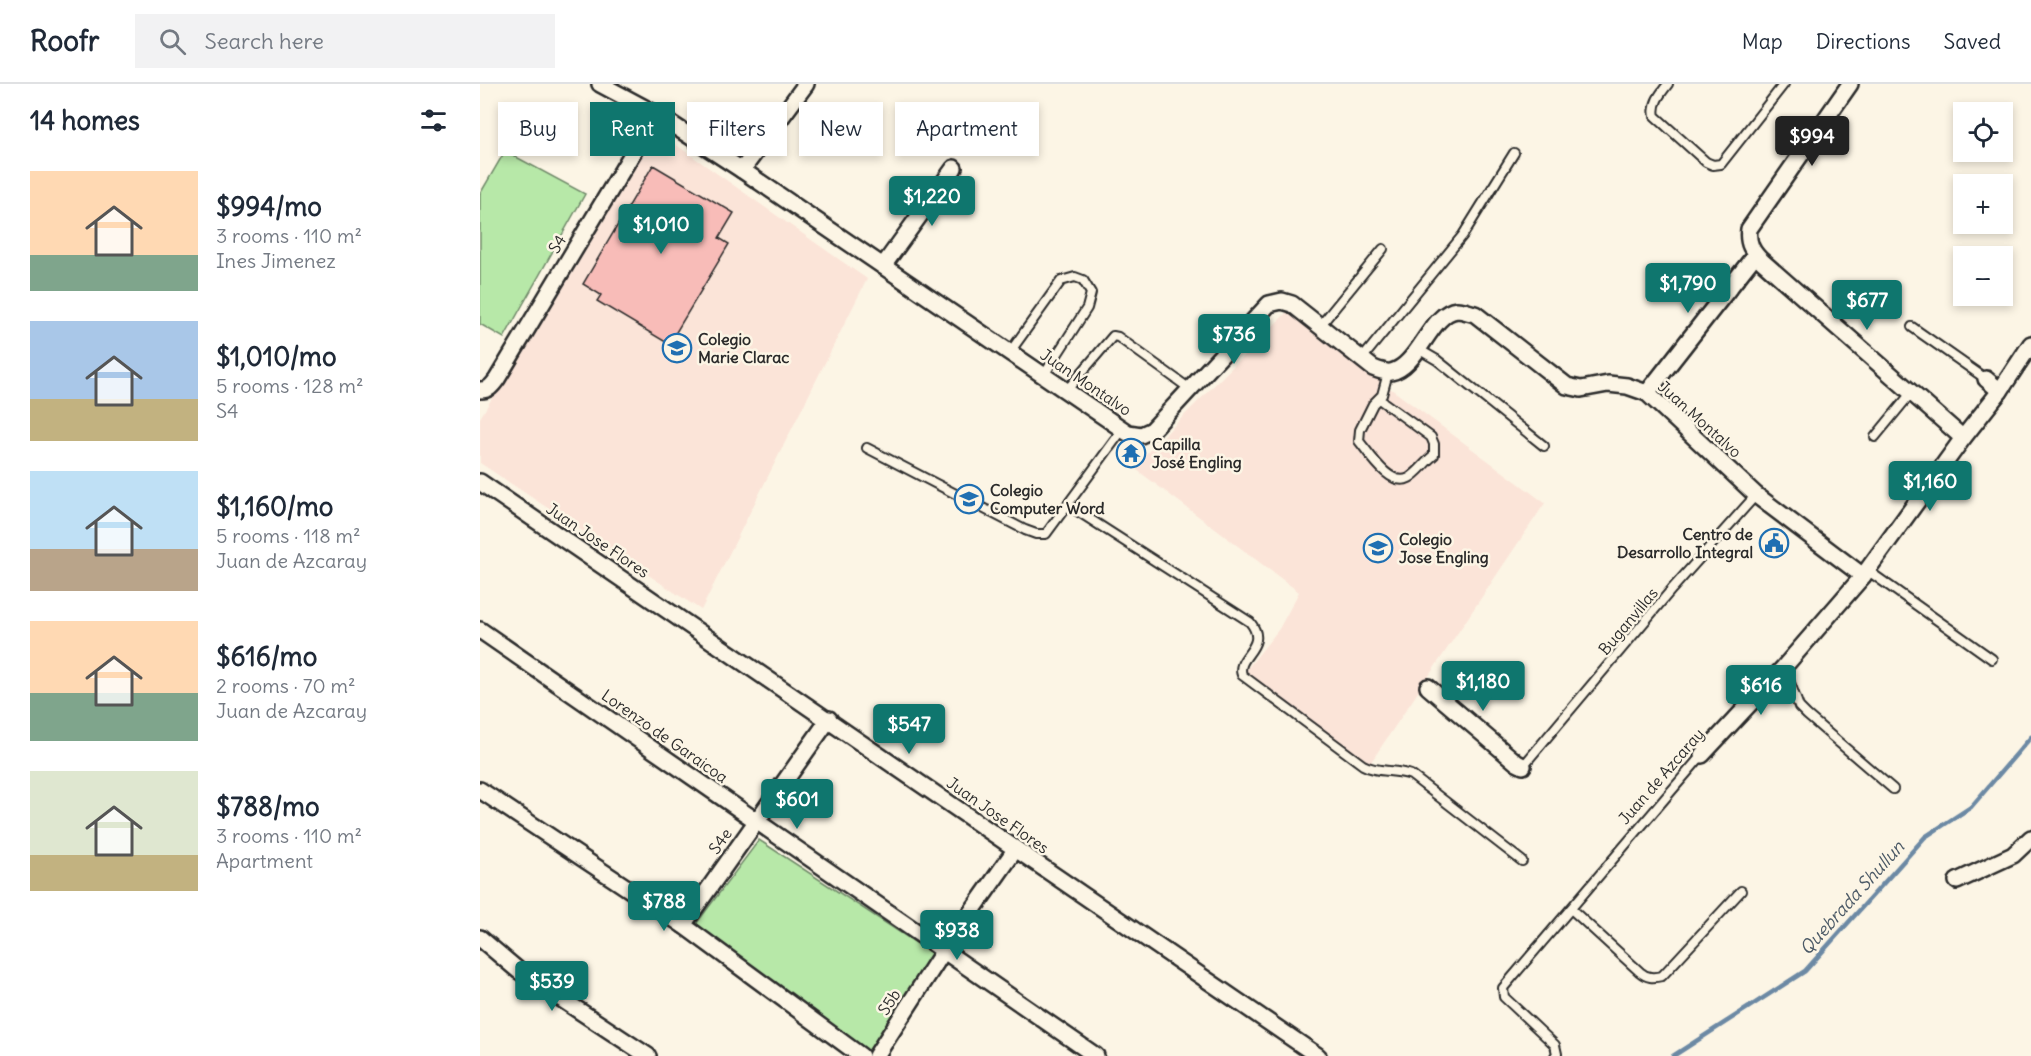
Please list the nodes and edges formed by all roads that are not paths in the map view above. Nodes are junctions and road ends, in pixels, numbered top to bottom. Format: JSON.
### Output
{"nodes":[{"id":1,"x":600,"y":84,"type":"edge"},
{"id":2,"x":806,"y":84,"type":"edge"},
{"id":3,"x":1668,"y":84,"type":"edge"},
{"id":4,"x":1784,"y":84,"type":"edge"},
{"id":5,"x":1850,"y":84,"type":"edge"},
{"id":6,"x":634,"y":102,"type":"edge"},
{"id":7,"x":675,"y":126,"type":"edge"},
{"id":8,"x":1514,"y":153,"type":"dead end"},
{"id":9,"x":631,"y":156,"type":"edge"},
{"id":10,"x":954,"y":168,"type":"dead end"},
{"id":11,"x":742,"y":170,"type":"junction"},
{"id":12,"x":1383,"y":249,"type":"dead end"},
{"id":13,"x":1755,"y":255,"type":"junction"},
{"id":14,"x":883,"y":266,"type":"junction"},
{"id":15,"x":1320,"y":326,"type":"junction"},
{"id":16,"x":1912,"y":327,"type":"dead end"},
{"id":17,"x":2031,"y":344,"type":"edge"},
{"id":18,"x":1418,"y":349,"type":"junction"},
{"id":19,"x":1010,"y":352,"type":"junction"},
{"id":20,"x":1361,"y":360,"type":"junction"},
{"id":21,"x":1388,"y":373,"type":"junction"},
{"id":22,"x":1044,"y":375,"type":"junction"},
{"id":23,"x":1986,"y":380,"type":"joint"},
{"id":24,"x":1190,"y":389,"type":"junction"},
{"id":25,"x":483,"y":390,"type":"edge"},
{"id":26,"x":1066,"y":391,"type":"junction"},
{"id":27,"x":2000,"y":391,"type":"junction"},
{"id":28,"x":1912,"y":392,"type":"junction"},
{"id":29,"x":1647,"y":393,"type":"junction"},
{"id":30,"x":1380,"y":399,"type":"junction"},
{"id":31,"x":1123,"y":429,"type":"junction"},
{"id":32,"x":1875,"y":437,"type":"dead end"},
{"id":33,"x":1963,"y":438,"type":"junction"},
{"id":34,"x":1544,"y":446,"type":"dead end"},
{"id":35,"x":867,"y":448,"type":"dead end"},
{"id":36,"x":480,"y":482,"type":"edge"},
{"id":37,"x":1756,"y":495,"type":"junction"},
{"id":38,"x":1068,"y":505,"type":"junction"},
{"id":39,"x":1865,"y":573,"type":"junction"},
{"id":40,"x":480,"y":630,"type":"edge"},
{"id":41,"x":1992,"y":658,"type":"dead end"},
{"id":42,"x":1786,"y":673,"type":"junction"},
{"id":43,"x":1428,"y":687,"type":"dead end"},
{"id":44,"x":829,"y":719,"type":"junction"},
{"id":45,"x":1702,"y":754,"type":"joint"},
{"id":46,"x":1523,"y":766,"type":"joint"},
{"id":47,"x":1893,"y":789,"type":"dead end"},
{"id":48,"x":480,"y":790,"type":"edge"},
{"id":49,"x":755,"y":821,"type":"junction"},
{"id":50,"x":2031,"y":838,"type":"edge"},
{"id":51,"x":1015,"y":850,"type":"junction"},
{"id":52,"x":1522,"y":861,"type":"dead end"},
{"id":53,"x":1957,"y":881,"type":"dead end"},
{"id":54,"x":1741,"y":891,"type":"dead end"},
{"id":55,"x":1571,"y":909,"type":"junction"},
{"id":56,"x":683,"y":925,"type":"junction"},
{"id":57,"x":480,"y":938,"type":"edge"},
{"id":58,"x":943,"y":952,"type":"junction"},
{"id":59,"x":648,"y":1056,"type":"edge"},
{"id":60,"x":861,"y":1056,"type":"edge"},
{"id":61,"x":876,"y":1056,"type":"edge"},
{"id":62,"x":1096,"y":1056,"type":"edge"},
{"id":63,"x":1318,"y":1056,"type":"edge"},
{"id":64,"x":1555,"y":1056,"type":"edge"}],
"edges":[{"from":1,"to":6,"type":"street","name":"Juan Montalvo"},
{"from":2,"to":11,"type":"street"},
{"from":3,"to":4,"type":"lane"},
{"from":5,"to":13,"type":"street"},
{"from":7,"to":11,"type":"street","name":"Juan Montalvo"},
{"from":8,"to":20,"type":"lane"},
{"from":9,"to":25,"type":"street","name":"S4"},
{"from":10,"to":14,"type":"street"},
{"from":11,"to":14,"type":"street","name":"Juan Montalvo"},
{"from":12,"to":15,"type":"lane"},
{"from":13,"to":28,"type":"street"},
{"from":13,"to":29,"type":"street"},
{"from":14,"to":19,"type":"street","name":"Juan Montalvo"},
{"from":15,"to":20,"type":"street","name":"Juan Montalvo"},
{"from":15,"to":24,"type":"street","name":"Juan Montalvo"},
{"from":16,"to":23,"type":"lane"},
{"from":17,"to":27,"type":"street","name":"Juan de Azcaray"},
{"from":18,"to":21,"type":"street","name":"Juan Montalvo"},
{"from":18,"to":29,"type":"street","name":"Juan Montalvo"},
{"from":18,"to":34,"type":"lane"},
{"from":19,"to":22,"type":"street","name":"Juan Montalvo"},
{"from":19,"to":22,"type":"lane"},
{"from":20,"to":21,"type":"street","name":"Juan Montalvo"},
{"from":21,"to":30,"type":"lane"},
{"from":22,"to":26,"type":"street","name":"Juan Montalvo"},
{"from":23,"to":27,"type":"street"},
{"from":24,"to":26,"type":"lane"},
{"from":24,"to":31,"type":"street","name":"Juan Montalvo"},
{"from":26,"to":31,"type":"street","name":"Juan Montalvo"},
{"from":27,"to":33,"type":"street","name":"Juan de Azcaray"},
{"from":28,"to":32,"type":"lane"},
{"from":28,"to":33,"type":"street"},
{"from":29,"to":37,"type":"street","name":"Juan Montalvo"},
{"from":30,"to":30,"type":"lane"},
{"from":31,"to":38,"type":"lane"},
{"from":33,"to":39,"type":"street","name":"Juan de Azcaray"},
{"from":35,"to":38,"type":"lane"},
{"from":36,"to":44,"type":"street","name":"Juan Jose Flores"},
{"from":37,"to":39,"type":"street","name":"Juan Montalvo"},
{"from":37,"to":46,"type":"lane","name":"Buganvillas"},
{"from":38,"to":52,"type":"lane"},
{"from":39,"to":41,"type":"lane"},
{"from":39,"to":42,"type":"street","name":"Juan de Azcaray"},
{"from":40,"to":49,"type":"street","name":"Lorenzo de Garaicoa"},
{"from":42,"to":45,"type":"street","name":"Juan de Azcaray"},
{"from":42,"to":47,"type":"lane"},
{"from":43,"to":46,"type":"street"},
{"from":44,"to":49,"type":"street","name":"S4e"},
{"from":44,"to":51,"type":"street","name":"Juan Jose Flores"},
{"from":45,"to":55,"type":"lane","name":"Juan de Azcaray"},
{"from":48,"to":56,"type":"street"},
{"from":49,"to":56,"type":"street","name":"S4e"},
{"from":49,"to":58,"type":"street","name":"Lorenzo de Garaicoa"},
{"from":50,"to":53,"type":"street"},
{"from":51,"to":58,"type":"street","name":"S5b"},
{"from":51,"to":63,"type":"street","name":"Juan Jose Flores"},
{"from":54,"to":55,"type":"lane"},
{"from":55,"to":64,"type":"lane","name":"Juan de Azcaray"},
{"from":56,"to":60,"type":"street"},
{"from":57,"to":59,"type":"street"},
{"from":58,"to":61,"type":"street","name":"S5b"},
{"from":58,"to":62,"type":"street","name":"Lorenzo de Garaicoa"}]}
